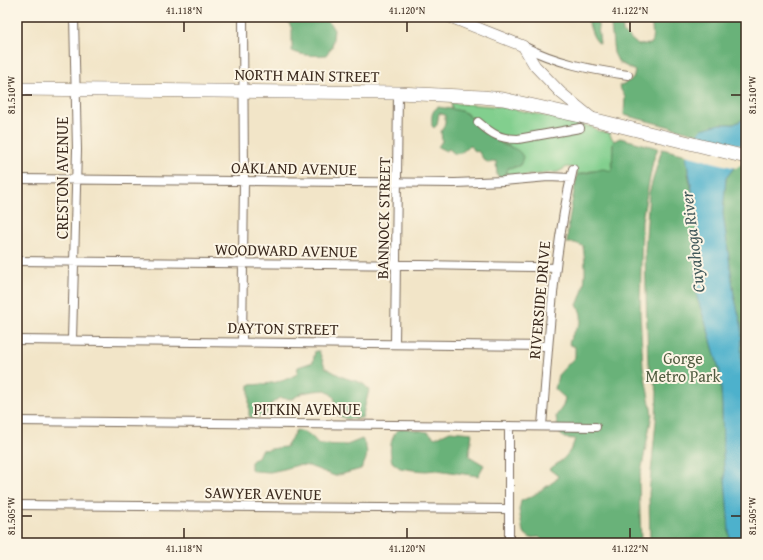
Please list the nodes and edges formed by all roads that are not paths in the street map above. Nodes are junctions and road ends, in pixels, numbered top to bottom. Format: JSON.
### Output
{"nodes":[{"id":1,"x":74,"y":17,"type":"edge"},
{"id":2,"x":243,"y":17,"type":"edge"},
{"id":3,"x":450,"y":17,"type":"edge"},
{"id":4,"x":522,"y":46,"type":"junction"},
{"id":5,"x":628,"y":75,"type":"dead end"},
{"id":6,"x":17,"y":89,"type":"edge"},
{"id":7,"x":75,"y":90,"type":"junction"},
{"id":8,"x":244,"y":91,"type":"junction"},
{"id":9,"x":398,"y":93,"type":"junction"},
{"id":10,"x":594,"y":119,"type":"junction"},
{"id":11,"x":478,"y":122,"type":"dead end"},
{"id":12,"x":580,"y":128,"type":"dead end"},
{"id":13,"x":746,"y":157,"type":"edge"},
{"id":14,"x":572,"y":173,"type":"joint"},
{"id":15,"x":17,"y":179,"type":"edge"},
{"id":16,"x":76,"y":179,"type":"junction"},
{"id":17,"x":244,"y":181,"type":"junction"},
{"id":18,"x":397,"y":183,"type":"junction"},
{"id":19,"x":17,"y":260,"type":"edge"},
{"id":20,"x":75,"y":261,"type":"junction"},
{"id":21,"x":244,"y":263,"type":"junction"},
{"id":22,"x":396,"y":265,"type":"junction"},
{"id":23,"x":555,"y":268,"type":"junction"},
{"id":24,"x":17,"y":340,"type":"edge"},
{"id":25,"x":72,"y":340,"type":"junction"},
{"id":26,"x":242,"y":342,"type":"junction"},
{"id":27,"x":395,"y":344,"type":"junction"},
{"id":28,"x":548,"y":346,"type":"junction"},
{"id":29,"x":17,"y":421,"type":"edge"},
{"id":30,"x":509,"y":426,"type":"junction"},
{"id":31,"x":542,"y":426,"type":"junction"},
{"id":32,"x":596,"y":426,"type":"dead end"},
{"id":33,"x":17,"y":505,"type":"edge"},
{"id":34,"x":508,"y":509,"type":"junction"},
{"id":35,"x":509,"y":543,"type":"edge"}],
"edges":[{"from":1,"to":7,"type":"street","name":"CRESTON AVENUE"},
{"from":2,"to":8,"type":"street"},
{"from":3,"to":4,"type":"main road"},
{"from":4,"to":5,"type":"street"},
{"from":4,"to":10,"type":"main road"},
{"from":6,"to":7,"type":"main road","name":"NORTH MAIN STREET"},
{"from":7,"to":8,"type":"main road","name":"NORTH MAIN STREET"},
{"from":7,"to":16,"type":"street","name":"CRESTON AVENUE"},
{"from":8,"to":9,"type":"main road","name":"NORTH MAIN STREET"},
{"from":8,"to":17,"type":"street"},
{"from":9,"to":10,"type":"main road","name":"NORTH MAIN STREET"},
{"from":9,"to":18,"type":"street","name":"BANNOCK STREET"},
{"from":10,"to":13,"type":"main road","name":"NORTH MAIN STREET"},
{"from":11,"to":12,"type":"street"},
{"from":14,"to":18,"type":"street","name":"OAKLAND AVENUE"},
{"from":14,"to":23,"type":"street","name":"RIVERSIDE DRIVE"},
{"from":15,"to":16,"type":"street","name":"OAKLAND AVENUE"},
{"from":16,"to":17,"type":"street","name":"OAKLAND AVENUE"},
{"from":16,"to":20,"type":"street","name":"CRESTON AVENUE"},
{"from":17,"to":18,"type":"street","name":"OAKLAND AVENUE"},
{"from":17,"to":21,"type":"street"},
{"from":18,"to":22,"type":"street","name":"BANNOCK STREET"},
{"from":19,"to":20,"type":"street","name":"WOODWARD AVENUE"},
{"from":20,"to":21,"type":"street","name":"WOODWARD AVENUE"},
{"from":20,"to":25,"type":"street","name":"CRESTON AVENUE"},
{"from":21,"to":22,"type":"street","name":"WOODWARD AVENUE"},
{"from":21,"to":26,"type":"street"},
{"from":22,"to":23,"type":"street","name":"WOODWARD AVENUE"},
{"from":22,"to":27,"type":"street","name":"BANNOCK STREET"},
{"from":23,"to":28,"type":"street","name":"RIVERSIDE DRIVE"},
{"from":24,"to":25,"type":"street","name":"DAYTON STREET"},
{"from":25,"to":26,"type":"street","name":"DAYTON STREET"},
{"from":26,"to":27,"type":"street","name":"DAYTON STREET"},
{"from":27,"to":28,"type":"street","name":"DAYTON STREET"},
{"from":28,"to":31,"type":"street","name":"RIVERSIDE DRIVE"},
{"from":29,"to":30,"type":"street","name":"PITKIN AVENUE"},
{"from":30,"to":31,"type":"street","name":"PITKIN AVENUE"},
{"from":30,"to":34,"type":"street"},
{"from":31,"to":32,"type":"street","name":"PITKIN AVENUE"},
{"from":33,"to":34,"type":"street","name":"SAWYER AVENUE"},
{"from":34,"to":35,"type":"street"}]}
